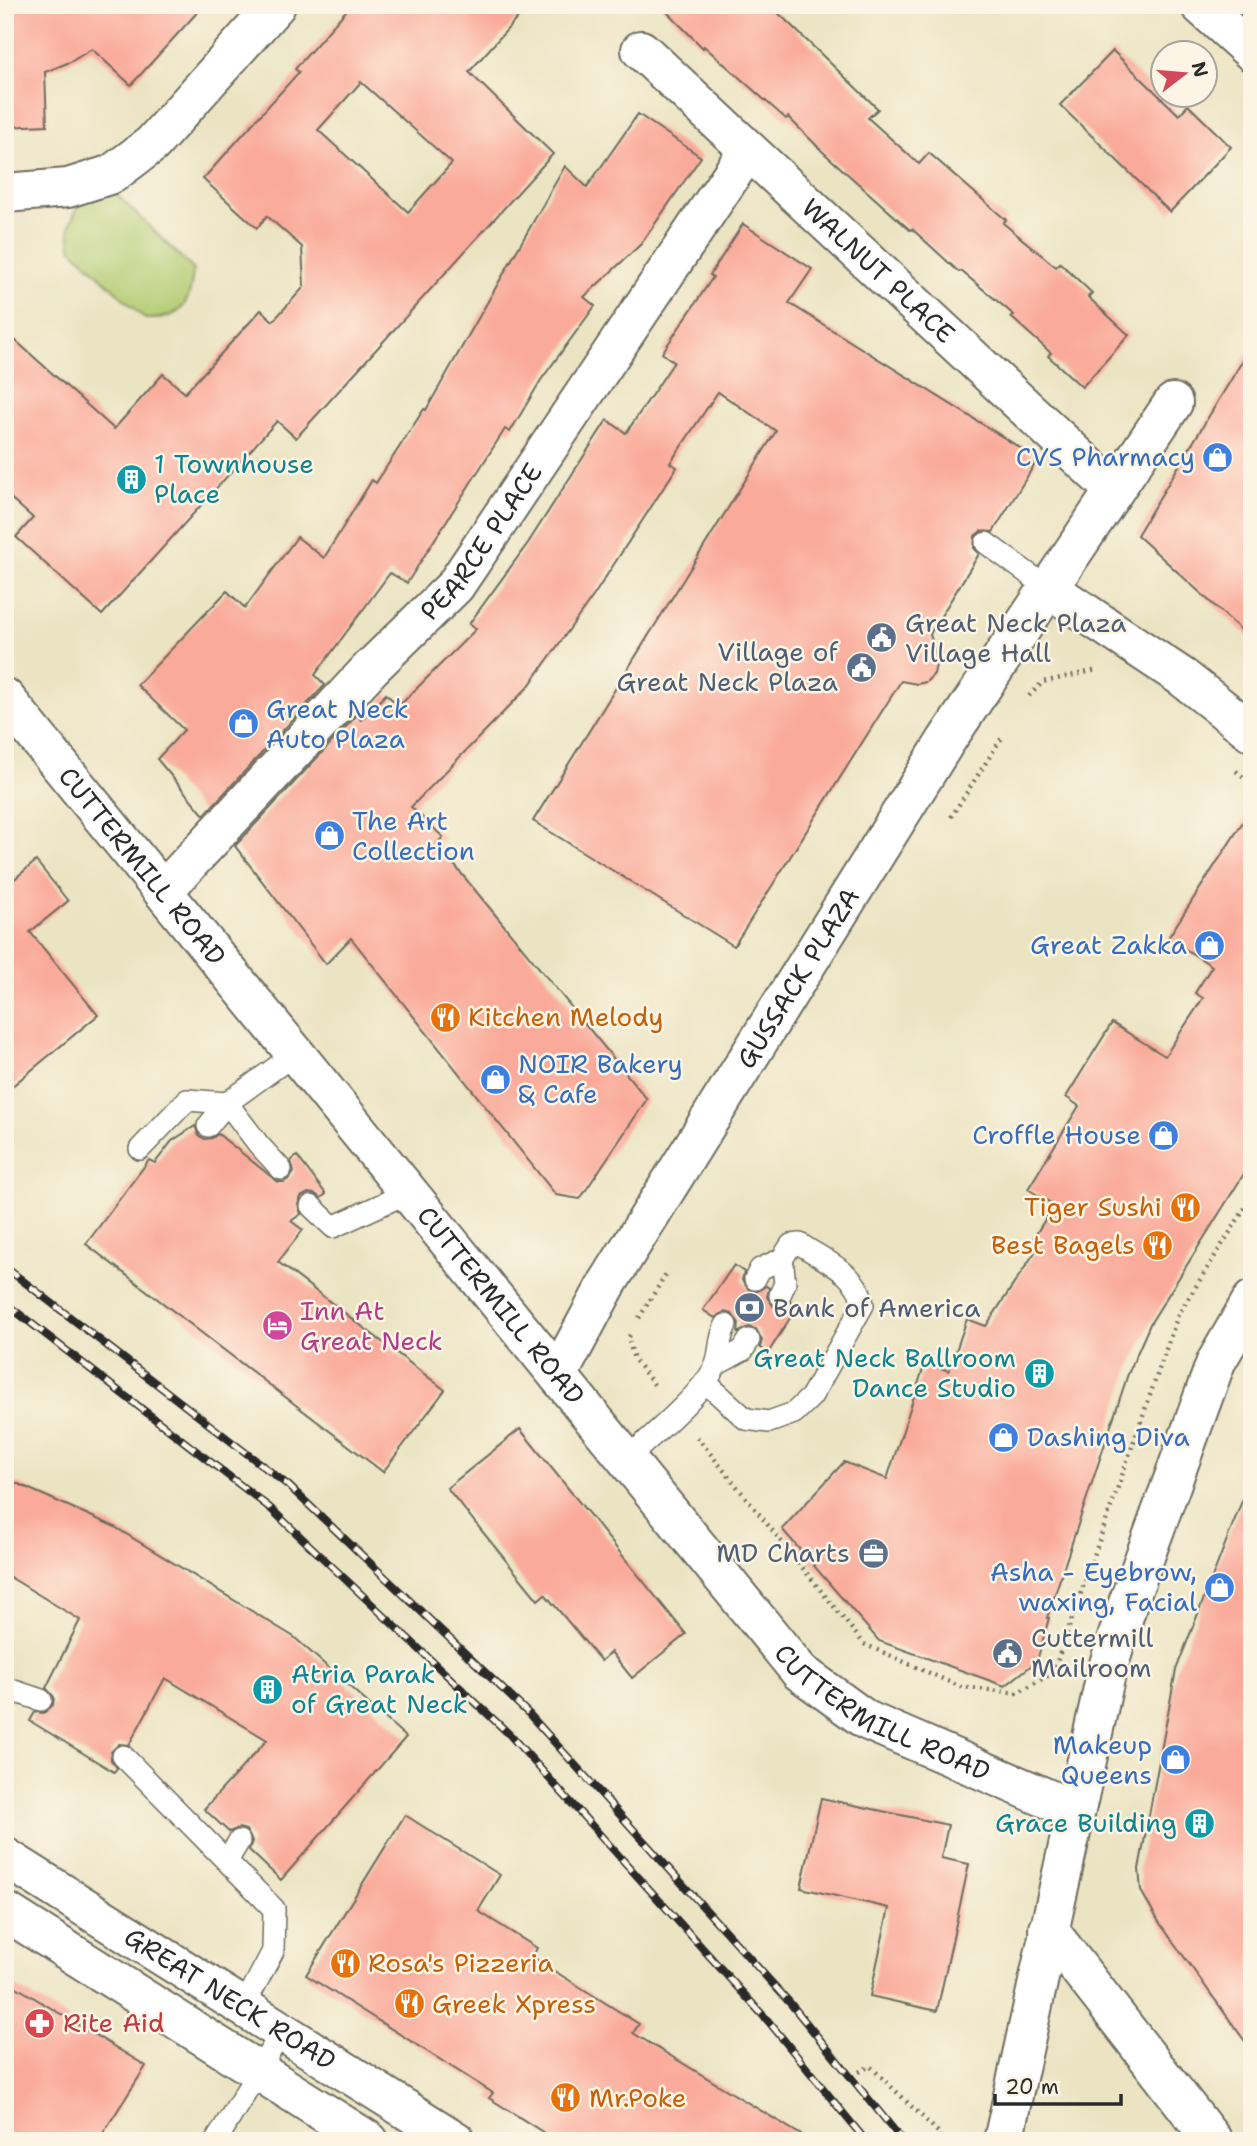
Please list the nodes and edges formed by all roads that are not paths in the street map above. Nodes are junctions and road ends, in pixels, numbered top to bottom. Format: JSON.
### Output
{"nodes":[{"id":1,"x":276,"y":5,"type":"edge"},
{"id":2,"x":1200,"y":5,"type":"edge"},
{"id":3,"x":641,"y":50,"type":"dead end"},
{"id":4,"x":1252,"y":52,"type":"edge"},
{"id":5,"x":747,"y":152,"type":"junction"},
{"id":6,"x":5,"y":194,"type":"edge"},
{"id":7,"x":1173,"y":403,"type":"dead end"},
{"id":8,"x":1114,"y":490,"type":"junction"},
{"id":9,"x":986,"y":543,"type":"dead end"},
{"id":10,"x":1048,"y":589,"type":"junction"},
{"id":11,"x":5,"y":698,"type":"edge"},
{"id":12,"x":1252,"y":732,"type":"edge"},
{"id":13,"x":164,"y":890,"type":"junction"},
{"id":14,"x":296,"y":1053,"type":"junction"},
{"id":15,"x":227,"y":1103,"type":"junction"},
{"id":16,"x":208,"y":1126,"type":"dead end"},
{"id":17,"x":141,"y":1149,"type":"dead end"},
{"id":18,"x":281,"y":1169,"type":"dead end"},
{"id":19,"x":409,"y":1192,"type":"junction"},
{"id":20,"x":311,"y":1206,"type":"dead end"},
{"id":21,"x":782,"y":1259,"type":"junction"},
{"id":22,"x":755,"y":1279,"type":"dead end"},
{"id":23,"x":779,"y":1295,"type":"dead end"},
{"id":24,"x":1252,"y":1300,"type":"edge"},
{"id":25,"x":726,"y":1325,"type":"dead end"},
{"id":26,"x":749,"y":1340,"type":"dead end"},
{"id":27,"x":711,"y":1374,"type":"junction"},
{"id":28,"x":558,"y":1375,"type":"junction"},
{"id":29,"x":627,"y":1460,"type":"junction"},
{"id":30,"x":5,"y":1688,"type":"edge"},
{"id":31,"x":41,"y":1700,"type":"dead end"},
{"id":32,"x":123,"y":1756,"type":"dead end"},
{"id":33,"x":1074,"y":1810,"type":"junction"},
{"id":34,"x":239,"y":1841,"type":"dead end"},
{"id":35,"x":5,"y":1857,"type":"edge"},
{"id":36,"x":227,"y":1861,"type":"junction"},
{"id":37,"x":5,"y":1911,"type":"edge"},
{"id":38,"x":1048,"y":1929,"type":"junction"},
{"id":39,"x":244,"y":2006,"type":"junction"},
{"id":40,"x":283,"y":2030,"type":"junction"},
{"id":41,"x":258,"y":2070,"type":"junction"},
{"id":42,"x":216,"y":2141,"type":"edge"},
{"id":43,"x":369,"y":2141,"type":"edge"},
{"id":44,"x":456,"y":2141,"type":"edge"},
{"id":45,"x":1003,"y":2141,"type":"edge"},
{"id":46,"x":1213,"y":2141,"type":"edge"}],
"edges":[{"from":1,"to":6,"type":"street"},
{"from":2,"to":4,"type":"street"},
{"from":3,"to":5,"type":"street","name":"WALNUT PLACE"},
{"from":5,"to":8,"type":"street","name":"WALNUT PLACE"},
{"from":5,"to":13,"type":"street","name":"PEARCE PLACE"},
{"from":7,"to":8,"type":"street","name":"GUSSACK PLAZA"},
{"from":8,"to":10,"type":"street","name":"GUSSACK PLAZA"},
{"from":9,"to":10,"type":"lane"},
{"from":10,"to":12,"type":"street"},
{"from":10,"to":28,"type":"street","name":"GUSSACK PLAZA"},
{"from":11,"to":13,"type":"street","name":"CUTTERMILL ROAD"},
{"from":13,"to":14,"type":"street","name":"CUTTERMILL ROAD"},
{"from":14,"to":15,"type":"lane"},
{"from":14,"to":19,"type":"street","name":"CUTTERMILL ROAD"},
{"from":15,"to":16,"type":"lane"},
{"from":15,"to":17,"type":"lane"},
{"from":15,"to":18,"type":"lane"},
{"from":19,"to":20,"type":"lane"},
{"from":19,"to":28,"type":"street","name":"CUTTERMILL ROAD"},
{"from":21,"to":22,"type":"lane"},
{"from":21,"to":23,"type":"lane"},
{"from":21,"to":27,"type":"lane"},
{"from":24,"to":33,"type":"street"},
{"from":25,"to":27,"type":"lane"},
{"from":26,"to":27,"type":"lane"},
{"from":27,"to":29,"type":"lane"},
{"from":28,"to":29,"type":"street","name":"CUTTERMILL ROAD"},
{"from":29,"to":33,"type":"street","name":"CUTTERMILL ROAD"},
{"from":30,"to":31,"type":"lane"},
{"from":32,"to":36,"type":"lane"},
{"from":33,"to":38,"type":"street"},
{"from":34,"to":36,"type":"lane"},
{"from":35,"to":39,"type":"street","name":"GREAT NECK ROAD"},
{"from":36,"to":39,"type":"lane"},
{"from":37,"to":41,"type":"street","name":"GREAT NECK ROAD"},
{"from":38,"to":45,"type":"street"},
{"from":38,"to":46,"type":"street"},
{"from":39,"to":40,"type":"street","name":"GREAT NECK ROAD"},
{"from":40,"to":41,"type":"lane"},
{"from":40,"to":44,"type":"street","name":"GREAT NECK ROAD"},
{"from":41,"to":42,"type":"lane"},
{"from":41,"to":43,"type":"street","name":"GREAT NECK ROAD"}]}
